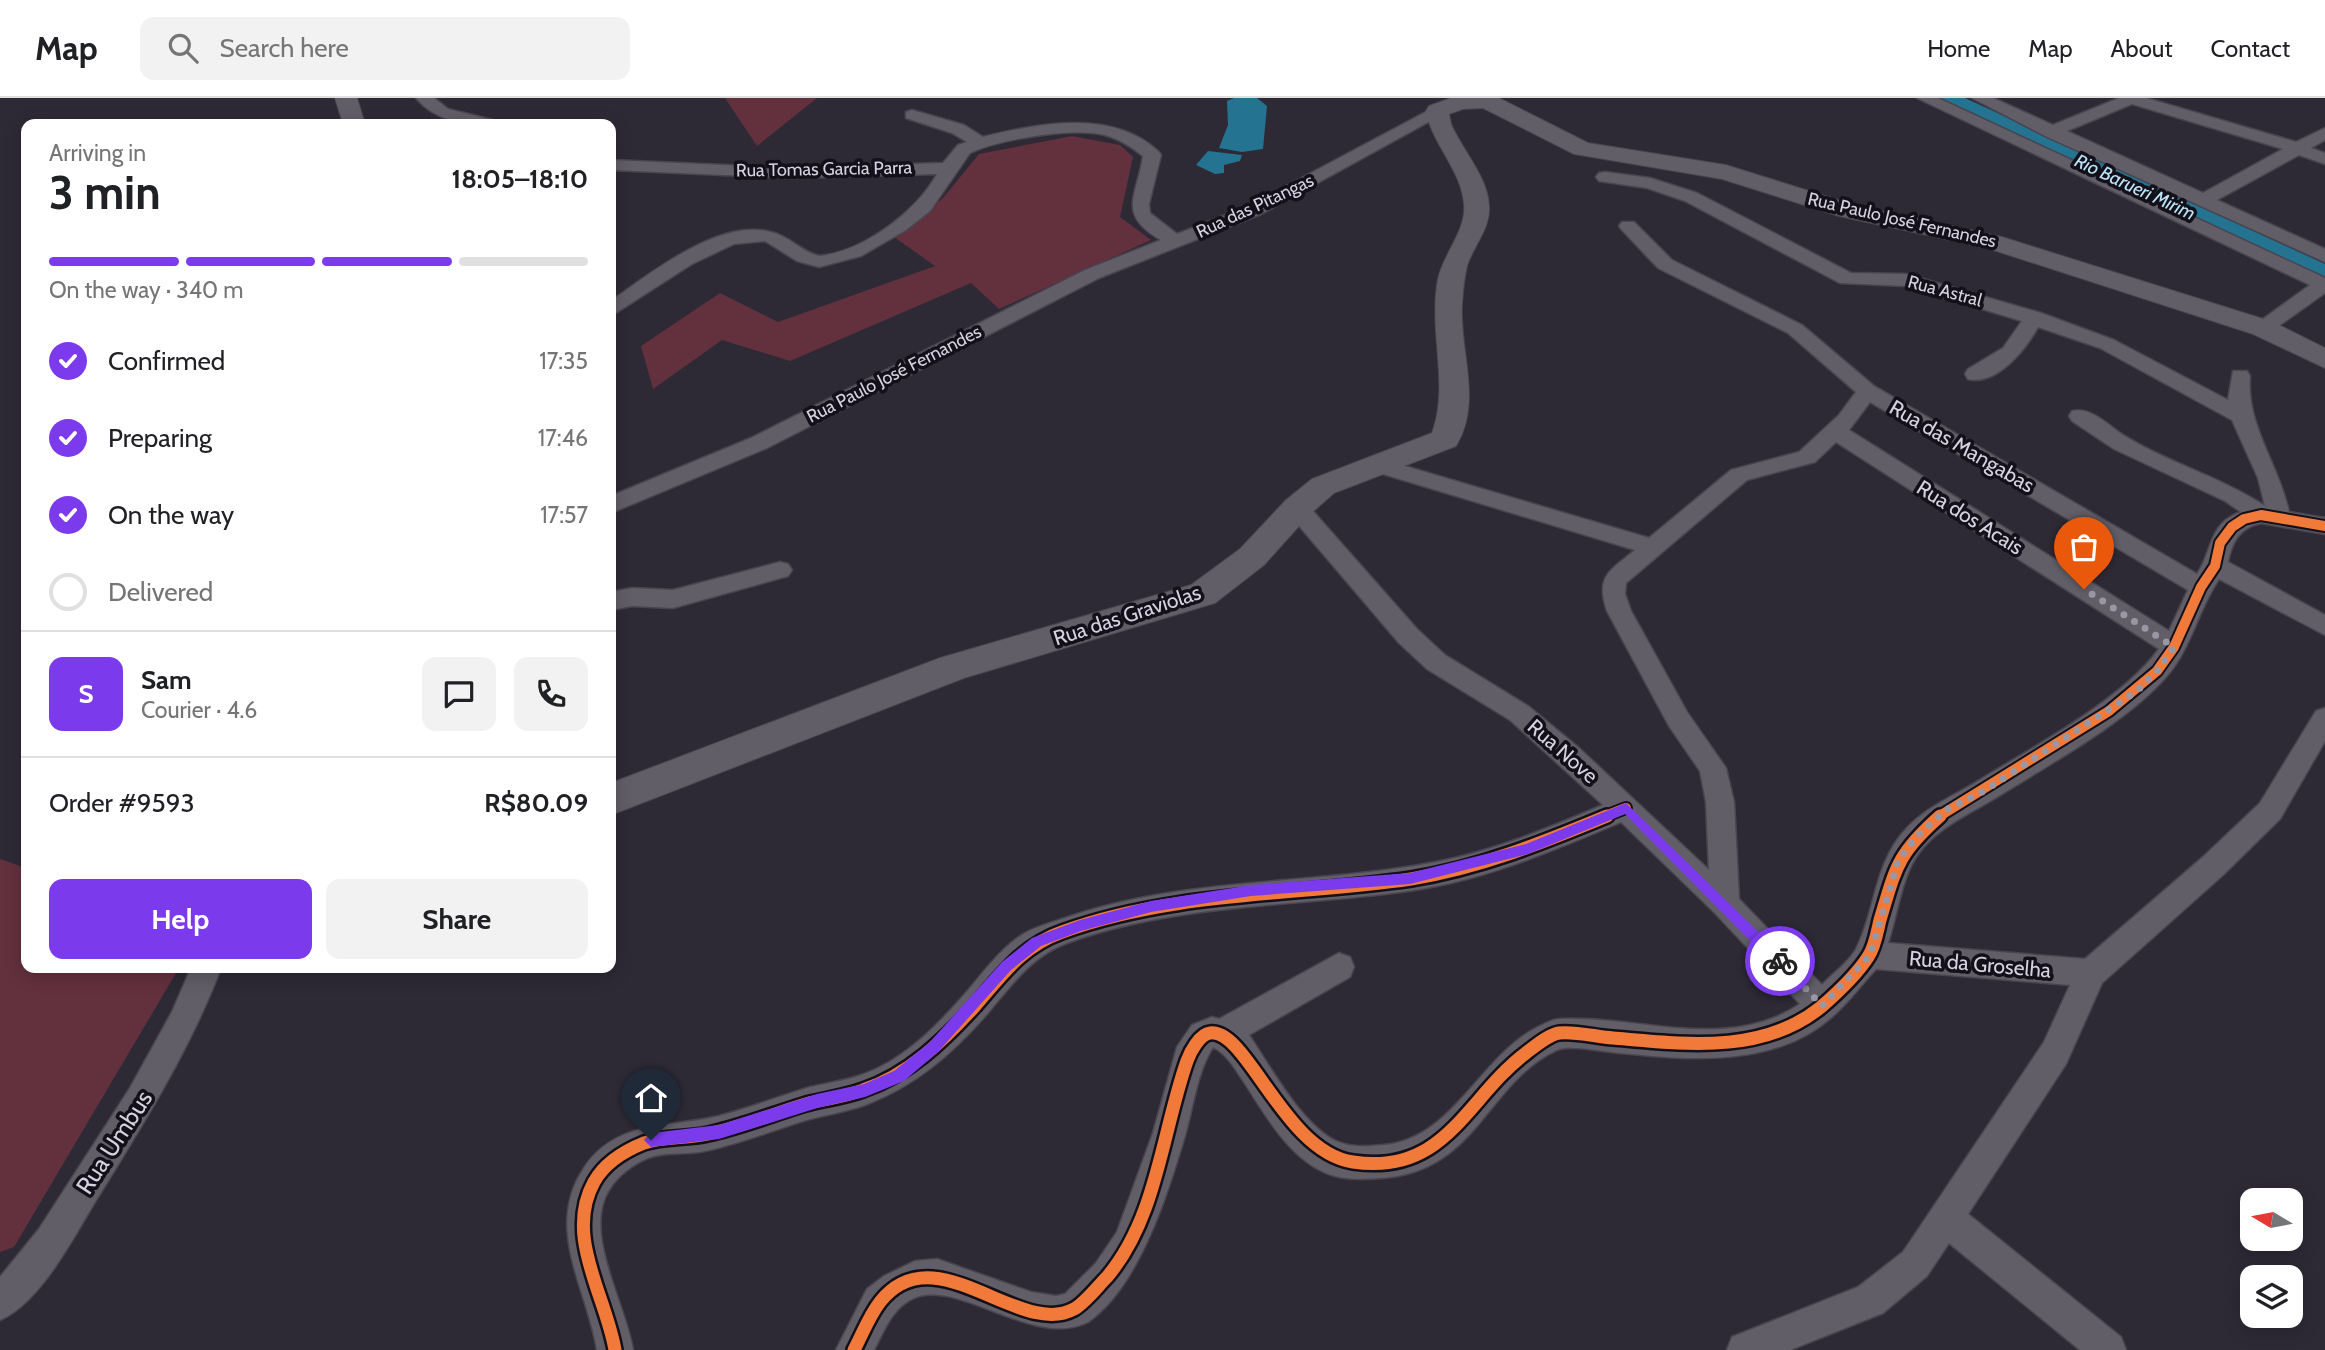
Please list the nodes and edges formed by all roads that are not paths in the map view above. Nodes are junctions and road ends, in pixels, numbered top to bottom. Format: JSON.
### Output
{"nodes":[{"id":1,"x":346,"y":98,"type":"edge"},
{"id":2,"x":424,"y":98,"type":"edge"},
{"id":3,"x":1924,"y":98,"type":"edge"},
{"id":4,"x":1980,"y":98,"type":"edge"},
{"id":5,"x":2131,"y":98,"type":"edge"},
{"id":6,"x":1437,"y":111,"type":"junction"},
{"id":7,"x":912,"y":116,"type":"dead end"},
{"id":8,"x":354,"y":119,"type":"edge"},
{"id":9,"x":467,"y":119,"type":"edge"},
{"id":10,"x":2051,"y":132,"type":"junction"},
{"id":11,"x":2325,"y":132,"type":"edge"},
{"id":12,"x":979,"y":142,"type":"junction"},
{"id":13,"x":2297,"y":148,"type":"junction"},
{"id":14,"x":2325,"y":159,"type":"edge"},
{"id":15,"x":949,"y":168,"type":"junction"},
{"id":16,"x":616,"y":169,"type":"edge"},
{"id":17,"x":1605,"y":177,"type":"dead end"},
{"id":18,"x":2202,"y":201,"type":"junction"},
{"id":19,"x":1628,"y":226,"type":"dead end"},
{"id":20,"x":1177,"y":242,"type":"junction"},
{"id":21,"x":2325,"y":256,"type":"edge"},
{"id":22,"x":2325,"y":284,"type":"edge"},
{"id":23,"x":616,"y":307,"type":"edge"},
{"id":24,"x":2034,"y":317,"type":"junction"},
{"id":25,"x":2263,"y":328,"type":"junction"},
{"id":26,"x":2325,"y":359,"type":"edge"},
{"id":27,"x":1975,"y":374,"type":"dead end"},
{"id":28,"x":2240,"y":376,"type":"dead end"},
{"id":29,"x":1867,"y":391,"type":"junction"},
{"id":30,"x":2080,"y":416,"type":"dead end"},
{"id":31,"x":2242,"y":416,"type":"junction"},
{"id":32,"x":1836,"y":432,"type":"junction"},
{"id":33,"x":1381,"y":466,"type":"junction"},
{"id":34,"x":616,"y":503,"type":"edge"},
{"id":35,"x":1297,"y":508,"type":"junction"},
{"id":36,"x":2270,"y":515,"type":"junction"},
{"id":37,"x":2325,"y":526,"type":"edge"},
{"id":38,"x":1651,"y":547,"type":"junction"},
{"id":39,"x":780,"y":570,"type":"dead end"},
{"id":40,"x":2208,"y":577,"type":"junction"},
{"id":41,"x":616,"y":600,"type":"edge"},
{"id":42,"x":2325,"y":626,"type":"edge"},
{"id":43,"x":2174,"y":647,"type":"junction"},
{"id":44,"x":2325,"y":718,"type":"edge"},
{"id":45,"x":616,"y":797,"type":"edge"},
{"id":46,"x":1626,"y":808,"type":"junction"},
{"id":47,"x":1725,"y":904,"type":"junction"},
{"id":48,"x":1870,"y":955,"type":"junction"},
{"id":49,"x":1339,"y":967,"type":"dead end"},
{"id":50,"x":204,"y":973,"type":"edge"},
{"id":51,"x":2091,"y":973,"type":"junction"},
{"id":52,"x":1822,"y":1006,"type":"junction"},
{"id":53,"x":1222,"y":1034,"type":"junction"},
{"id":54,"x":1946,"y":1218,"type":"junction"},
{"id":55,"x":0,"y":1302,"type":"edge"},
{"id":56,"x":615,"y":1350,"type":"edge"},
{"id":57,"x":854,"y":1350,"type":"edge"},
{"id":58,"x":1745,"y":1350,"type":"edge"},
{"id":59,"x":2108,"y":1350,"type":"edge"}],
"edges":[{"from":1,"to":8,"type":"main road"},
{"from":2,"to":9,"type":"street"},
{"from":3,"to":22,"type":"street"},
{"from":4,"to":10,"type":"street"},
{"from":5,"to":10,"type":"street"},
{"from":5,"to":13,"type":"street"},
{"from":6,"to":20,"type":"street","name":"Rua das Pitangas"},
{"from":6,"to":25,"type":"main road","name":"Rua Paulo José Fernandes"},
{"from":6,"to":33,"type":"main road","name":"Rua das Graviolas"},
{"from":7,"to":12,"type":"street"},
{"from":10,"to":18,"type":"street"},
{"from":11,"to":13,"type":"street"},
{"from":12,"to":15,"type":"street"},
{"from":12,"to":20,"type":"street","name":"Rua das Pitangas"},
{"from":13,"to":14,"type":"street"},
{"from":13,"to":18,"type":"street"},
{"from":15,"to":16,"type":"street","name":"Rua Tomas Garcia Parra"},
{"from":15,"to":23,"type":"street"},
{"from":17,"to":24,"type":"street","name":"Rua Astral"},
{"from":18,"to":21,"type":"street"},
{"from":19,"to":29,"type":"street","name":"Rua das Mangabas"},
{"from":20,"to":34,"type":"street","name":"Rua Paulo José Fernandes"},
{"from":22,"to":25,"type":"street"},
{"from":24,"to":27,"type":"street"},
{"from":24,"to":31,"type":"street","name":"Rua Astral"},
{"from":25,"to":26,"type":"main road","name":"Rua Paulo José Fernandes"},
{"from":28,"to":31,"type":"street"},
{"from":29,"to":32,"type":"street","name":"Rua das Mangabas"},
{"from":29,"to":40,"type":"street","name":"Rua das Mangabas"},
{"from":30,"to":36,"type":"street"},
{"from":31,"to":36,"type":"street"},
{"from":32,"to":38,"type":"street","name":"Rua das Mangabas"},
{"from":32,"to":43,"type":"street","name":"Rua dos Acais"},
{"from":33,"to":35,"type":"main road","name":"Rua das Graviolas"},
{"from":33,"to":38,"type":"street"},
{"from":35,"to":45,"type":"main road","name":"Rua das Graviolas"},
{"from":35,"to":46,"type":"street","name":"Rua Nove"},
{"from":36,"to":37,"type":"street"},
{"from":36,"to":40,"type":"street"},
{"from":38,"to":47,"type":"street","name":"Rua das Mangabas"},
{"from":39,"to":41,"type":"street"},
{"from":40,"to":42,"type":"street","name":"Rua das Mangabas"},
{"from":40,"to":43,"type":"street"},
{"from":43,"to":48,"type":"street"},
{"from":44,"to":51,"type":"street"},
{"from":46,"to":47,"type":"street","name":"Rua Nove"},
{"from":46,"to":56,"type":"street"},
{"from":47,"to":52,"type":"street","name":"Rua Nove"},
{"from":48,"to":51,"type":"street","name":"Rua da Groselha"},
{"from":48,"to":52,"type":"street"},
{"from":49,"to":53,"type":"street"},
{"from":50,"to":55,"type":"street","name":"Rua Umbus"},
{"from":51,"to":54,"type":"street"},
{"from":52,"to":53,"type":"street"},
{"from":53,"to":57,"type":"street"},
{"from":54,"to":58,"type":"street"},
{"from":54,"to":59,"type":"street"}]}
